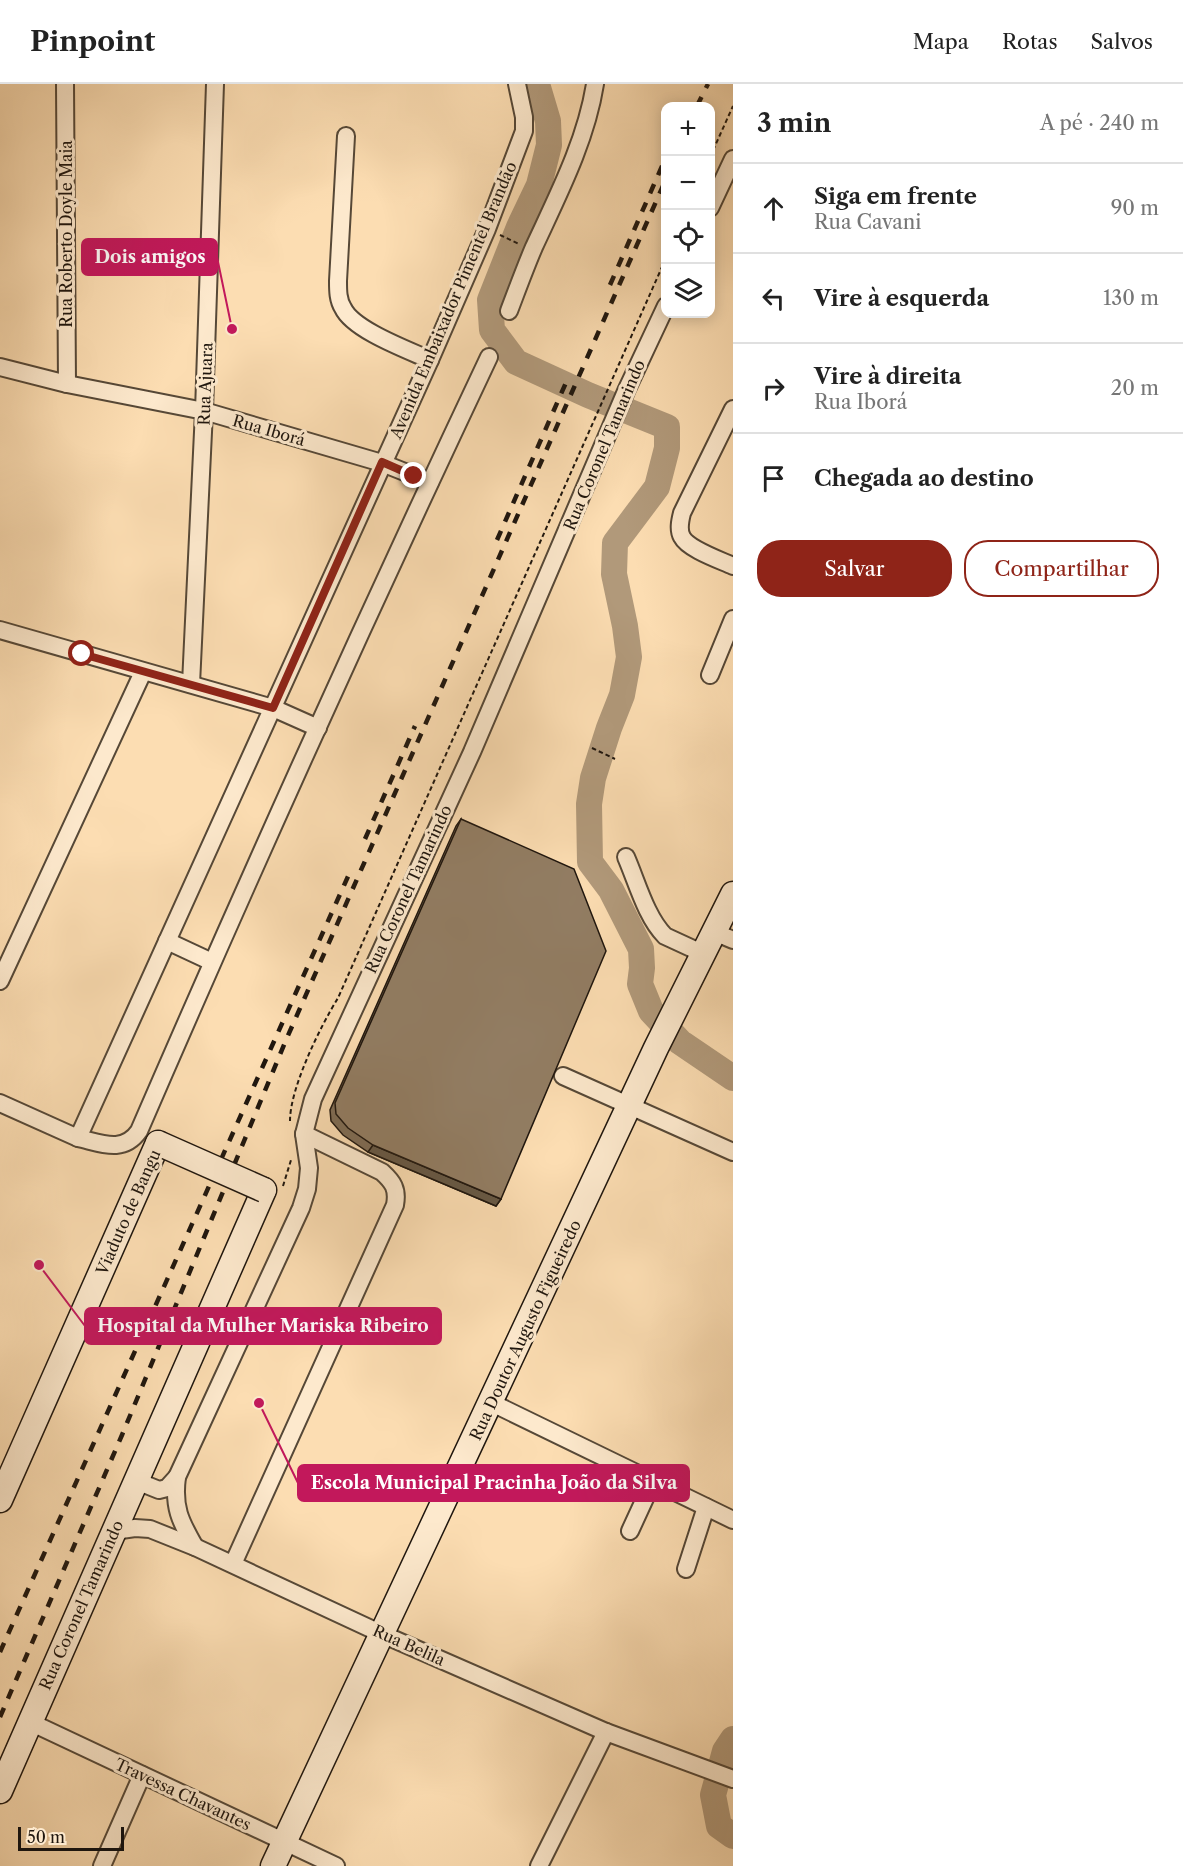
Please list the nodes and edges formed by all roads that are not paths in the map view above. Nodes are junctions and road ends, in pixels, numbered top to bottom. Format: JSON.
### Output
{"nodes":[{"id":1,"x":65,"y":84,"type":"edge"},
{"id":2,"x":215,"y":84,"type":"edge"},
{"id":3,"x":517,"y":84,"type":"edge"},
{"id":4,"x":595,"y":84,"type":"edge"},
{"id":5,"x":346,"y":136,"type":"dead end"},
{"id":6,"x":733,"y":159,"type":"edge"},
{"id":7,"x":715,"y":199,"type":"edge"},
{"id":8,"x":509,"y":311,"type":"dead end"},
{"id":9,"x":661,"y":317,"type":"edge"},
{"id":10,"x":489,"y":357,"type":"dead end"},
{"id":11,"x":430,"y":360,"type":"junction"},
{"id":12,"x":0,"y":367,"type":"edge"},
{"id":13,"x":67,"y":384,"type":"junction"},
{"id":14,"x":733,"y":409,"type":"edge"},
{"id":15,"x":204,"y":411,"type":"junction"},
{"id":16,"x":382,"y":462,"type":"junction"},
{"id":17,"x":430,"y":482,"type":"junction"},
{"id":18,"x":733,"y":566,"type":"edge"},
{"id":19,"x":733,"y":619,"type":"edge"},
{"id":20,"x":0,"y":630,"type":"edge"},
{"id":21,"x":143,"y":672,"type":"junction"},
{"id":22,"x":710,"y":675,"type":"dead end"},
{"id":23,"x":191,"y":684,"type":"junction"},
{"id":24,"x":273,"y":708,"type":"junction"},
{"id":25,"x":318,"y":728,"type":"junction"},
{"id":26,"x":626,"y":857,"type":"dead end"},
{"id":27,"x":733,"y":894,"type":"edge"},
{"id":28,"x":724,"y":936,"type":"edge"},
{"id":29,"x":167,"y":941,"type":"junction"},
{"id":30,"x":704,"y":954,"type":"junction"},
{"id":31,"x":212,"y":962,"type":"junction"},
{"id":32,"x":0,"y":981,"type":"edge"},
{"id":33,"x":563,"y":1076,"type":"dead end"},
{"id":34,"x":0,"y":1103,"type":"edge"},
{"id":35,"x":629,"y":1106,"type":"junction"},
{"id":36,"x":304,"y":1134,"type":"junction"},
{"id":37,"x":78,"y":1138,"type":"junction"},
{"id":38,"x":733,"y":1152,"type":"edge"},
{"id":39,"x":492,"y":1403,"type":"junction"},
{"id":40,"x":141,"y":1470,"type":"junction"},
{"id":41,"x":177,"y":1477,"type":"junction"},
{"id":42,"x":653,"y":1481,"type":"junction"},
{"id":43,"x":0,"y":1500,"type":"edge"},
{"id":44,"x":706,"y":1507,"type":"junction"},
{"id":45,"x":733,"y":1520,"type":"edge"},
{"id":46,"x":114,"y":1532,"type":"junction"},
{"id":47,"x":630,"y":1532,"type":"dead end"},
{"id":48,"x":195,"y":1547,"type":"junction"},
{"id":49,"x":233,"y":1564,"type":"junction"},
{"id":50,"x":686,"y":1569,"type":"dead end"},
{"id":51,"x":382,"y":1634,"type":"junction"},
{"id":52,"x":30,"y":1722,"type":"junction"},
{"id":53,"x":606,"y":1732,"type":"junction"},
{"id":54,"x":142,"y":1775,"type":"junction"},
{"id":55,"x":733,"y":1779,"type":"edge"},
{"id":56,"x":0,"y":1791,"type":"edge"},
{"id":57,"x":285,"y":1841,"type":"junction"},
{"id":58,"x":102,"y":1866,"type":"edge"},
{"id":59,"x":273,"y":1866,"type":"edge"},
{"id":60,"x":336,"y":1866,"type":"edge"},
{"id":61,"x":539,"y":1866,"type":"edge"}],
"edges":[{"from":1,"to":13,"type":"street","name":"Rua Roberto Doyle Maia"},
{"from":2,"to":15,"type":"street","name":"Rua Ajuara"},
{"from":3,"to":11,"type":"street","name":"Avenida Embaixador Pimentel Brandão"},
{"from":4,"to":8,"type":"street"},
{"from":5,"to":11,"type":"street"},
{"from":6,"to":7,"type":"street"},
{"from":9,"to":36,"type":"street","name":"Rua Coronel Tamarindo"},
{"from":10,"to":17,"type":"street"},
{"from":11,"to":16,"type":"street","name":"Avenida Embaixador Pimentel Brandão"},
{"from":12,"to":13,"type":"street","name":"Rua Iborá"},
{"from":13,"to":15,"type":"street","name":"Rua Iborá"},
{"from":14,"to":18,"type":"street"},
{"from":15,"to":16,"type":"street","name":"Rua Iborá"},
{"from":15,"to":23,"type":"street","name":"Rua Ajuara"},
{"from":16,"to":17,"type":"street","name":"Rua Iborá"},
{"from":16,"to":24,"type":"street","name":"Avenida Embaixador Pimentel Brandão"},
{"from":17,"to":25,"type":"street"},
{"from":19,"to":22,"type":"street"},
{"from":20,"to":21,"type":"street"},
{"from":21,"to":23,"type":"street"},
{"from":21,"to":32,"type":"street"},
{"from":23,"to":24,"type":"street"},
{"from":24,"to":25,"type":"street"},
{"from":24,"to":29,"type":"street","name":"Avenida Embaixador Pimentel Brandão"},
{"from":25,"to":31,"type":"street"},
{"from":26,"to":30,"type":"street"},
{"from":27,"to":28,"type":"main road","name":"Rua Doutor Augusto Figueiredo"},
{"from":28,"to":30,"type":"main road","name":"Rua Doutor Augusto Figueiredo"},
{"from":29,"to":31,"type":"street"},
{"from":29,"to":37,"type":"street","name":"Avenida Embaixador Pimentel Brandão"},
{"from":30,"to":35,"type":"main road","name":"Rua Doutor Augusto Figueiredo"},
{"from":31,"to":37,"type":"street"},
{"from":33,"to":35,"type":"street"},
{"from":34,"to":37,"type":"street"},
{"from":35,"to":38,"type":"street"},
{"from":35,"to":39,"type":"main road","name":"Rua Doutor Augusto Figueiredo"},
{"from":36,"to":41,"type":"street","name":"Rua Coronel Tamarindo"},
{"from":36,"to":49,"type":"street"},
{"from":39,"to":42,"type":"street"},
{"from":39,"to":51,"type":"main road","name":"Rua Doutor Augusto Figueiredo"},
{"from":40,"to":41,"type":"street"},
{"from":40,"to":43,"type":"main road","name":"Viaduto de Bangu","bridge":true},
{"from":40,"to":46,"type":"main road","name":"Rua Coronel Tamarindo"},
{"from":41,"to":48,"type":"street","name":"Rua Coronel Tamarindo"},
{"from":42,"to":44,"type":"street"},
{"from":42,"to":47,"type":"street"},
{"from":44,"to":45,"type":"street"},
{"from":44,"to":50,"type":"street"},
{"from":46,"to":48,"type":"street","name":"Rua Belila"},
{"from":46,"to":52,"type":"main road","name":"Rua Coronel Tamarindo"},
{"from":48,"to":49,"type":"street","name":"Rua Belila"},
{"from":49,"to":51,"type":"street","name":"Rua Belila"},
{"from":51,"to":53,"type":"street","name":"Rua Belila"},
{"from":51,"to":57,"type":"main road","name":"Rua Doutor Augusto Figueiredo"},
{"from":52,"to":54,"type":"street","name":"Travessa Chavantes"},
{"from":52,"to":56,"type":"main road","name":"Rua Coronel Tamarindo"},
{"from":53,"to":55,"type":"street","name":"Rua Belila"},
{"from":53,"to":61,"type":"street"},
{"from":54,"to":57,"type":"street","name":"Travessa Chavantes"},
{"from":54,"to":58,"type":"street"},
{"from":57,"to":59,"type":"main road","name":"Rua Doutor Augusto Figueiredo"},
{"from":57,"to":60,"type":"street","name":"Travessa Chavantes"}]}
